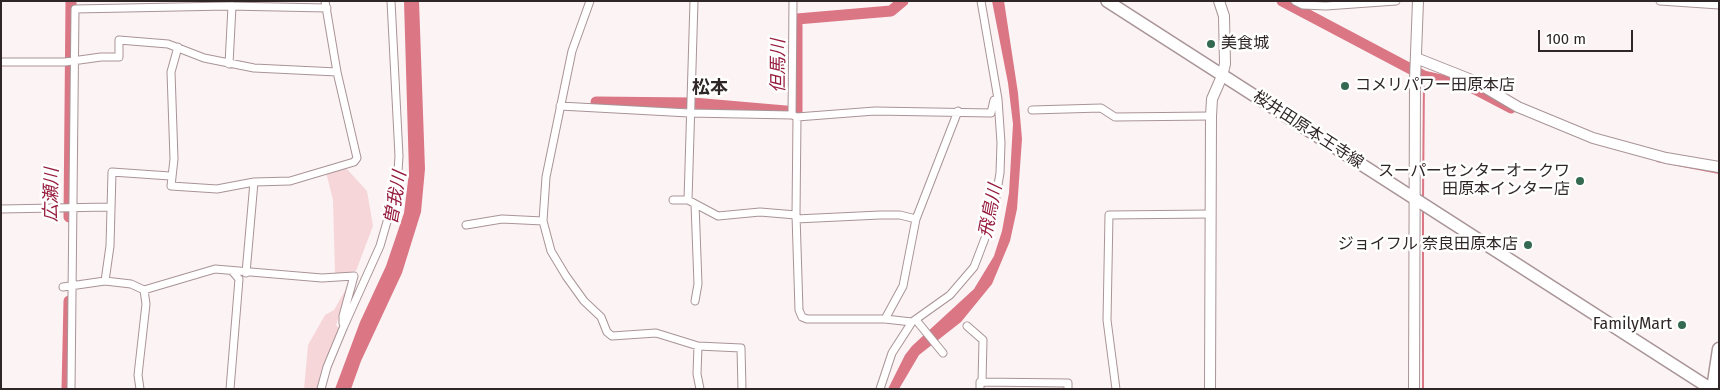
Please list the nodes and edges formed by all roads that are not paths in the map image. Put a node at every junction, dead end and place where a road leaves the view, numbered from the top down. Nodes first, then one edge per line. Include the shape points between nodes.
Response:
1 (391, 1) edge
2 (590, 1) edge
3 (694, 1) edge
4 (793, 1) edge
5 (981, 1) edge
6 (1107, 1) edge
7 (1219, 1) edge
8 (1295, 1) edge
9 (1396, 1) edge
10 (1418, 1) edge
11 (1660, 1) edge
12 (230, 4) edge
13 (326, 5) edge
14 (1719, 5) edge
15 (178, 47) junction
16 (75, 61) junction
17 (1, 62) edge
18 (1416, 62) junction
19 (229, 64) junction
20 (337, 72) junction
21 (1222, 76) junction
22 (998, 99) junction
23 (560, 106) junction
24 (1032, 110) dead end
25 (958, 111) junction
26 (689, 113) junction
27 (794, 116) junction
28 (1211, 116) junction
29 (1719, 167) edge
30 (170, 176) junction
31 (254, 182) junction
32 (673, 200) dead end
33 (691, 202) junction
34 (1420, 202) junction
35 (70, 207) junction
36 (109, 207) junction
37 (1, 209) edge
38 (1210, 214) junction
39 (796, 217) junction
40 (916, 219) junction
41 (544, 221) junction
42 (466, 225) dead end
43 (234, 272) junction
44 (246, 273) junction
45 (105, 281) junction
46 (69, 287) junction
47 (144, 290) junction
48 (696, 301) dead end
49 (885, 319) junction
50 (914, 321) junction
51 (344, 326) junction
52 (967, 326) dead end
53 (698, 346) junction
54 (1719, 349) edge
55 (942, 352) dead end
56 (1719, 360) edge
57 (981, 385) edge
58 (1711, 388) edge
59 (71, 389) edge
60 (140, 389) edge
61 (230, 389) edge
62 (321, 389) edge
63 (700, 389) edge
64 (742, 389) edge
65 (880, 389) edge
66 (1068, 389) edge
67 (1116, 389) edge
68 (1210, 389) edge
69 (1414, 389) edge

1 - 51 street via 399,156 397,187 380,246
2 - 23 street via 572,51
3 - 26 street
4 - 27 street
5 - 22 street
6 - 21 main road, 桜井田原本王寺線
7 - 21 street via 1224,16 1225,64
8 - 9 street via 1303,5 1326,6
10 - 18 street
11 - 14 street
12 - 13 street
12 - 16 street via 75,10
12 - 19 street
13 - 20 street
15 - 16 street via 119,40 119,57
15 - 19 street
15 - 30 street via 171,72 174,159
16 - 17 street
16 - 35 street
18 - 29 street via 1474,81 1518,107 1593,138 1666,158
18 - 34 street
19 - 20 street via 269,70
20 - 31 street via 357,158 354,162 290,181
21 - 28 street via 1212,99
21 - 34 main road, 桜井田原本王寺線
22 - 25 street via 994,100 992,113
22 - 50 street via 1000,173 987,238 964,281
23 - 26 street
23 - 41 street via 546,177
24 - 28 street via 1101,108 1115,117
25 - 27 street via 875,111
25 - 40 street
26 - 27 street
26 - 33 street
27 - 39 street
28 - 38 street
30 - 31 street via 171,186 217,190
30 - 36 street via 112,172
31 - 44 street
32 - 33 street
33 - 39 street via 718,216 760,212
33 - 48 street via 698,284
34 - 58 main road, 桜井田原本王寺線
34 - 69 street
35 - 36 street
35 - 37 street
35 - 46 street
36 - 45 street via 110,246
38 - 67 street via 1109,215 1107,320
38 - 68 street
39 - 40 street via 880,215
39 - 49 street via 799,310 802,316 807,319
40 - 49 street via 903,286
41 - 42 street via 502,219
41 - 53 street via 552,251 580,296 601,317 612,336 656,333
43 - 44 street
43 - 47 street via 215,269
43 - 61 street via 239,279
44 - 51 street via 322,278 354,276 343,316
45 - 46 street
45 - 47 street via 131,284
46 - 59 street
47 - 60 street via 146,304 138,376
49 - 50 street
50 - 55 street
50 - 65 street via 892,353
51 - 62 street
52 - 57 street via 983,340
53 - 63 street
53 - 64 street via 741,348
54 - 58 highway
56 - 58 highway
57 - 66 street via 1068,383

